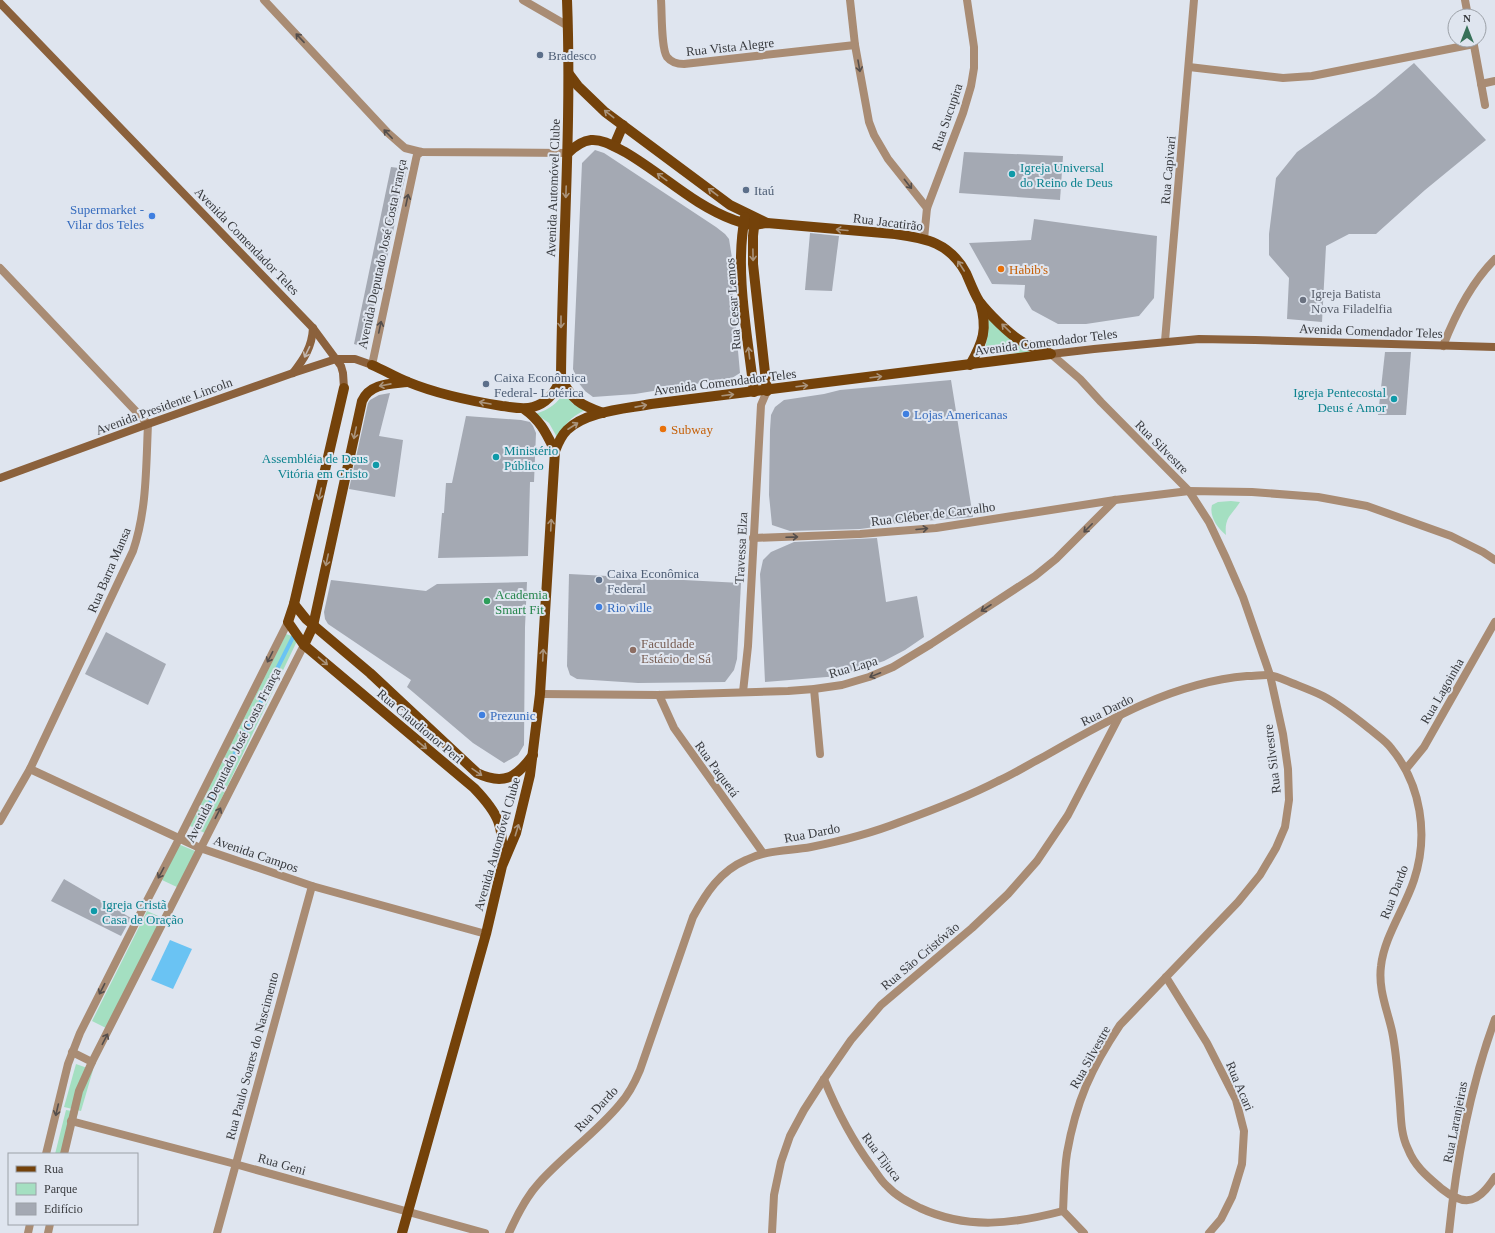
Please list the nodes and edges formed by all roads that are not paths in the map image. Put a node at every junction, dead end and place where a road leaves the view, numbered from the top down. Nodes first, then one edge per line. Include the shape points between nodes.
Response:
1 (264, 0) edge
2 (523, 0) edge
3 (567, 0) edge
4 (661, 0) edge
5 (850, 0) edge
6 (967, 0) edge
7 (1194, 0) edge
8 (0, 3) edge
9 (568, 26) junction
10 (855, 45) junction
11 (1447, 48) edge
12 (1475, 48) edge
13 (1189, 67) junction
14 (569, 74) junction
15 (1495, 81) edge
16 (1482, 84) junction
17 (1485, 105) dead end
18 (623, 125) junction
19 (614, 146) junction
20 (421, 152) junction
21 (568, 153) junction
22 (927, 208) junction
23 (745, 218) junction
24 (755, 221) junction
25 (924, 239) junction
26 (1495, 259) edge
27 (0, 268) edge
28 (979, 301) junction
29 (313, 328) junction
30 (1165, 341) junction
31 (1443, 346) junction
32 (1495, 347) edge
33 (1051, 354) junction
34 (336, 360) junction
35 (372, 365) junction
36 (970, 365) junction
37 (293, 373) junction
38 (561, 378) junction
39 (408, 382) junction
40 (344, 388) joint
41 (767, 390) junction
42 (754, 392) junction
43 (761, 405) junction
44 (524, 409) junction
45 (603, 413) junction
46 (148, 424) junction
47 (554, 451) junction
48 (0, 478) edge
49 (1190, 491) junction
50 (1115, 500) junction
51 (753, 538) junction
52 (1495, 560) edge
53 (294, 604) junction
54 (288, 622) junction
55 (1495, 622) edge
56 (313, 626) junction
57 (304, 645) junction
58 (1270, 675) junction
59 (814, 689) junction
60 (743, 692) junction
61 (540, 694) junction
62 (659, 695) junction
63 (1120, 715) junction
64 (534, 754) junction
65 (820, 754) dead end
66 (30, 769) junction
67 (1406, 769) junction
68 (0, 821) edge
69 (179, 839) junction
70 (200, 848) junction
71 (763, 853) junction
72 (502, 866) junction
73 (312, 886) junction
74 (486, 934) junction
75 (1166, 977) junction
76 (1495, 1018) edge
77 (72, 1052) junction
78 (92, 1062) junction
79 (824, 1079) junction
80 (72, 1121) junction
81 (46, 1153) edge
82 (64, 1153) edge
83 (235, 1164) junction
84 (1495, 1177) edge
85 (1453, 1197) junction
86 (1063, 1211) junction
87 (408, 1212) junction
88 (1077, 1229) edge
89 (217, 1233) edge
90 (402, 1233) edge
91 (485, 1233) edge
92 (509, 1233) edge
93 (772, 1233) edge
94 (1084, 1233) edge
95 (1209, 1233) edge
96 (1449, 1233) edge

20 -> 1 street via 408,150 398,143
2 - 9 street
3 - 9 main road, Avenida Automóvel Clube
4 - 10 street, Rua Vista Alegre via 664,50 669,59 677,63
5 - 10 street
6 - 22 street, Rua Sucupira via 974,47 971,86
7 - 13 street, Rua Capivari
8 - 29 main road, Avenida Comendador Teles
9 - 14 main road, Avenida Automóvel Clube
10 -> 22 street via 869,122 874,135 888,159
11 - 13 street via 1312,76 1283,78
12 - 16 street
13 - 30 street, Rua Capivari
18 -> 14 main road, Rua Jacatirão via 588,96
14 - 21 main road, Avenida Automóvel Clube
15 - 16 street
16 - 17 street
18 - 19 main road
23 -> 18 main road, Rua Jacatirão
19 - 21 main road, Rua Jacatirão via 590,140 574,147
23 -> 19 main road, Rua Jacatirão via 720,215 706,208 637,159
20 - 21 street, Avenida Deputado José Costa França
35 -> 20 street, Avenida Deputado José Costa França via 416,159
21 -> 38 main road, Avenida Automóvel Clube
22 - 25 street, Rua Sucupira
23 - 24 main road, Rua Jacatirão
42 -> 23 main road, Rua Cesar Lemos via 742,284 741,259
25 -> 24 main road, Rua Jacatirão
24 -> 41 main road, Rua Cesar Lemos via 753,264
28 -> 25 main road, Rua Jacatirão via 966,273 956,259 942,246
26 - 31 street via 1456,314
27 - 46 street
33 -> 28 main road, Rua Jacatirão via 1021,342
28 - 36 main road via 983,316 982,341
29 - 34 main road, Avenida Comendador Teles
29 -> 37 main road via 309,349
30 - 31 main road, Avenida Comendador Teles via 1255,340
30 - 33 main road, Avenida Comendador Teles
31 - 32 main road, Avenida Comendador Teles
33 - 36 main road, Avenida Comendador Teles
33 - 49 street, Rua Silvestre via 1080,379
34 - 35 main road via 355,359
34 - 37 main road, Avenida Presidente Lincoln
34 - 40 main road, Avenida Deputado José Costa França via 342,369
35 - 39 main road
41 -> 36 main road, Avenida Comendador Teles
37 - 46 main road, Avenida Presidente Lincoln
38 - 44 main road via 547,400
38 - 45 main road via 573,398
44 -> 39 main road via 463,398
39 -> 56 main road, Avenida Deputado José Costa França via 374,388 362,401
40 -> 53 main road, Avenida Deputado José Costa França
41 - 42 main road, Avenida Comendador Teles
41 - 43 street, Travessa Elza
42 - 43 street
45 -> 42 main road, Avenida Comendador Teles via 651,404
43 - 51 street, Travessa Elza
44 - 47 main road via 539,421
47 -> 45 main road, Avenida Comendador Teles via 568,429
46 - 48 main road, Avenida Presidente Lincoln
46 - 66 street, Rua Barra Mansa via 144,499 139,534
61 -> 47 main road, Avenida Automóvel Clube
49 - 50 street, Rua Cléber de Carvalho
49 - 52 street, Rua Cléber de Carvalho via 1318,497 1367,506 1451,536
49 - 58 street, Rua Silvestre via 1209,522 1226,558
51 -> 50 street, Rua Cléber de Carvalho via 936,528
50 -> 59 street, Rua Lapa via 1056,559 1035,576 931,644 893,667 869,677 842,685
51 - 60 street, Travessa Elza via 748,646
53 - 54 main road, Avenida Deputado José Costa França
53 - 56 main road, Rua Claudionor Peri
54 - 57 main road, Rua Claudionor Peri
54 -> 69 street, Avenida Deputado José Costa França
55 - 67 street, Rua Lagoinha via 1424,747
56 - 57 main road, Avenida Deputado José Costa França
56 -> 64 main road, Rua Claudionor Peri via 370,673 477,773 488,779 507,778 520,771
70 -> 57 street, Avenida Deputado José Costa França
57 -> 72 main road, Rua Claudionor Peri via 483,797 500,824
58 - 63 street, Rua Dardo via 1225,678 1184,688
58 - 67 street, Rua Dardo via 1323,695 1355,716 1390,747
58 - 75 street, Rua Silvestre via 1288,769 1289,800 1285,827 1260,875 1238,902
59 - 60 street, Rua Lapa
59 - 65 street
60 - 62 street, Rua Lapa
61 - 62 street, Rua Lapa
61 - 64 main road, Avenida Automóvel Clube
62 - 71 street, Rua Paquetá via 674,728
63 - 71 street, Rua Dardo via 1000,780 896,824 812,847
63 - 79 street, Rua São Cristóvão via 1068,814 1037,861 1008,894 972,928 881,1005 851,1040
72 -> 64 main road, Avenida Automóvel Clube via 516,833
66 - 68 street, Rua Barra Mansa
66 - 69 street, Avenida Campos
67 - 85 street, Rua Dardo via 1420,808 1420,854 1414,879 1386,944 1381,964 1381,985 1392,1031 1402,1132 1406,1147 1426,1176
69 - 70 street, Avenida Campos
69 -> 77 street, Avenida Deputado José Costa França
70 - 73 street, Avenida Campos
78 -> 70 street, Avenida Deputado José Costa França
71 - 92 street, Rua Dardo via 744,860 729,870 703,899 693,917 632,1088 620,1104 538,1184 525,1201
72 - 74 main road, Avenida Automóvel Clube
73 - 74 street, Avenida Campos
73 - 83 street, Rua Paulo Soares do Nascimento
74 - 87 main road, Avenida Automóvel Clube
75 - 86 street, Rua Silvestre via 1120,1025 1086,1082 1076,1112 1067,1155
75 - 95 street, Rua Acari via 1207,1042 1236,1100 1244,1131 1242,1164 1232,1197 1221,1219
76 - 85 street, Rua Laranjeiras via 1474,1087
77 - 78 street
77 -> 81 street, Avenida Deputado José Costa França
78 - 80 street, Avenida Deputado José Costa França via 79,1091
79 - 86 street, Rua Tijuca via 836,1108 859,1148 887,1186 906,1201 932,1214 973,1223 1006,1222
79 - 93 street, Rua São Cristóvão via 804,1110 783,1156 774,1194
80 - 82 street, Avenida Deputado José Costa França
80 - 83 street, Rua Geni
83 - 87 street, Rua Geni
83 - 89 street, Rua Paulo Soares do Nascimento
84 - 85 street via 1480,1196 1470,1200
85 - 96 street, Rua Laranjeiras
86 - 88 street
87 - 90 main road, Avenida Automóvel Clube
87 - 91 street, Rua Geni
88 - 94 street

